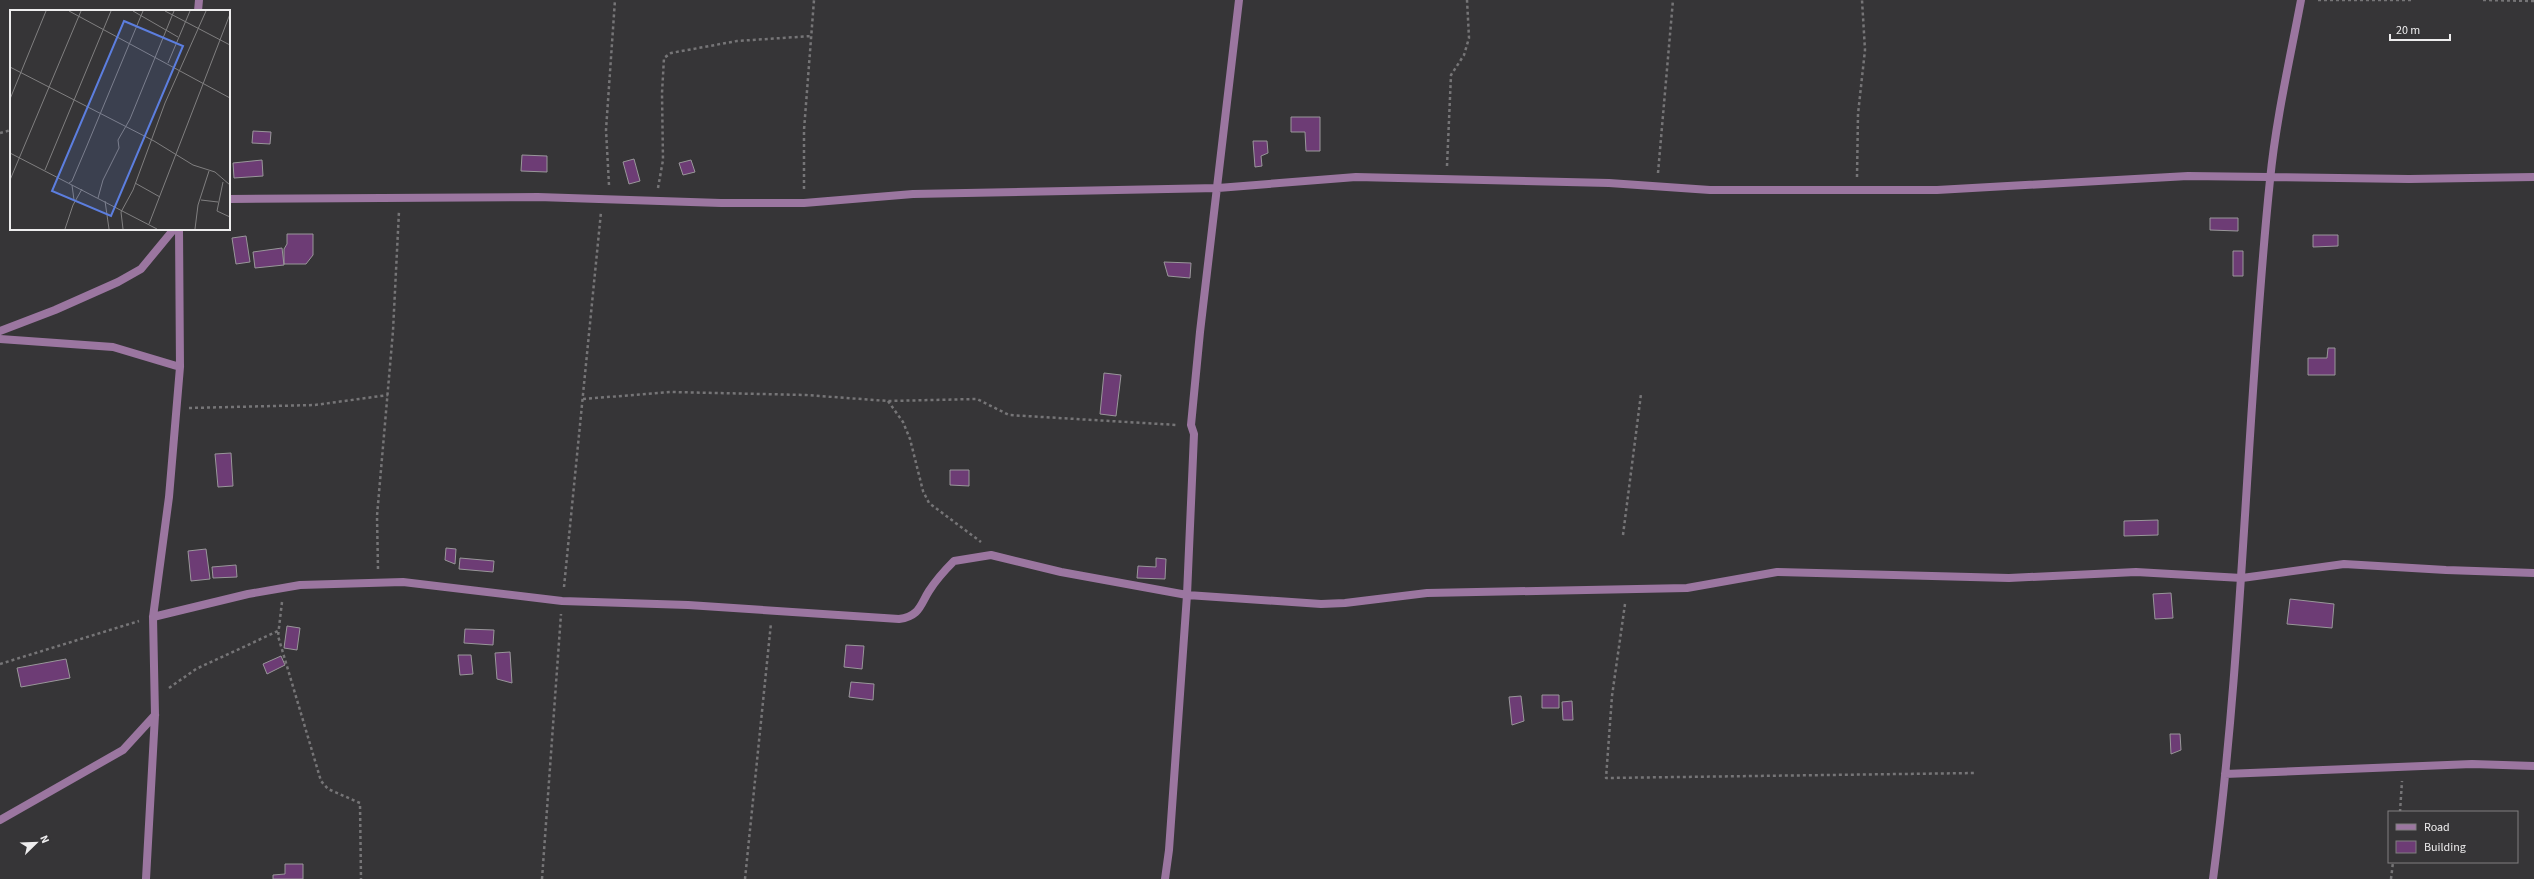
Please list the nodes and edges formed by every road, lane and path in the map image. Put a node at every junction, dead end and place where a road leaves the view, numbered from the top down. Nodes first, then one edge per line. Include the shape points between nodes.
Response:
1 (199, 0) edge
2 (615, 0) edge
3 (814, 0) edge
4 (1239, 0) edge
5 (1467, 0) edge
6 (1673, 0) edge
7 (1862, 0) edge
8 (2301, 0) edge
9 (2318, 0) edge
10 (2413, 0) edge
11 (2483, 0) edge
12 (2534, 0) edge
13 (198, 10) edge
14 (812, 36) junction
15 (10, 130) edge
16 (0, 132) edge
17 (2534, 177) edge
18 (1658, 178) dead end
19 (2270, 178) junction
20 (1446, 179) junction
21 (1218, 188) junction
22 (1856, 190) junction
23 (399, 198) junction
24 (230, 199) edge
25 (602, 199) junction
26 (611, 200) junction
27 (656, 201) junction
28 (804, 203) junction
29 (173, 230) edge
30 (179, 230) edge
31 (0, 331) edge
32 (0, 340) edge
33 (180, 367) junction
34 (1641, 394) dead end
35 (388, 395) junction
36 (583, 399) junction
37 (888, 401) junction
38 (175, 409) junction
39 (1191, 425) junction
40 (1622, 534) dead end
41 (984, 544) dead end
42 (2534, 573) edge
43 (2242, 578) junction
44 (379, 583) junction
45 (289, 587) junction
46 (1187, 595) junction
47 (562, 601) junction
48 (1626, 601) dead end
49 (772, 611) junction
50 (153, 617) junction
51 (278, 631) junction
52 (0, 664) edge
53 (155, 698) junction
54 (155, 715) junction
55 (2534, 766) edge
56 (2403, 768) junction
57 (1976, 773) dead end
58 (2225, 774) junction
59 (2400, 811) edge
60 (0, 820) edge
61 (2393, 863) edge
62 (146, 879) edge
63 (361, 879) edge
64 (542, 879) edge
65 (745, 879) edge
66 (1165, 879) edge
67 (2213, 879) edge
68 (2391, 879) edge

1 - 13 street
2 - 26 path via 606,130
3 - 14 path
4 - 21 street
5 - 20 path via 1469,38 1467,47 1451,75
6 - 18 path
7 - 22 path via 1865,50 1858,114
8 - 19 street
9 - 10 path
11 - 12 path
14 - 27 path via 737,41 671,53 664,58 663,160
14 - 28 path via 804,130
15 - 16 path
17 - 19 street
19 - 22 street via 2188,176 2015,187
19 - 43 street
20 - 21 street via 1356,177
20 - 22 street via 1609,183 1710,190
21 - 28 street via 913,194
21 - 39 street
23 - 24 street
23 - 25 street
23 - 35 path
25 - 26 street
25 - 36 path
26 - 27 street
27 - 28 street
29 - 31 street via 141,268 124,278
30 - 33 street
32 - 33 street via 113,347
33 - 38 street
34 - 40 path
35 - 38 path via 315,405
35 - 44 path via 376,538
36 - 37 path via 671,392 806,395
36 - 47 path
37 - 39 path via 977,399 1009,415
37 - 41 path via 896,410 908,433 923,491 929,503
38 - 50 street via 169,497
39 - 46 street via 1194,434
42 - 43 street via 2344,564
43 - 46 street via 2136,572 2009,578 1777,572 1687,588 1427,593 1345,603 1293,603
43 - 58 street
44 - 45 street
44 - 47 street via 404,582
45 - 50 street
45 - 51 path via 280,604
46 - 49 street via 1061,572 991,556 954,561 929,591 921,608 905,618
46 - 66 street via 1170,843
47 - 49 street
47 - 64 path
48 - 57 path via 1612,696 1606,778
49 - 65 path
50 - 52 path
50 - 53 street
51 - 53 path via 196,669
51 - 63 path via 322,781 328,789 360,803
53 - 54 street
54 - 60 street via 123,750
54 - 62 street
55 - 56 street via 2472,764
56 - 58 street
56 - 59 path
58 - 67 street
61 - 68 path

